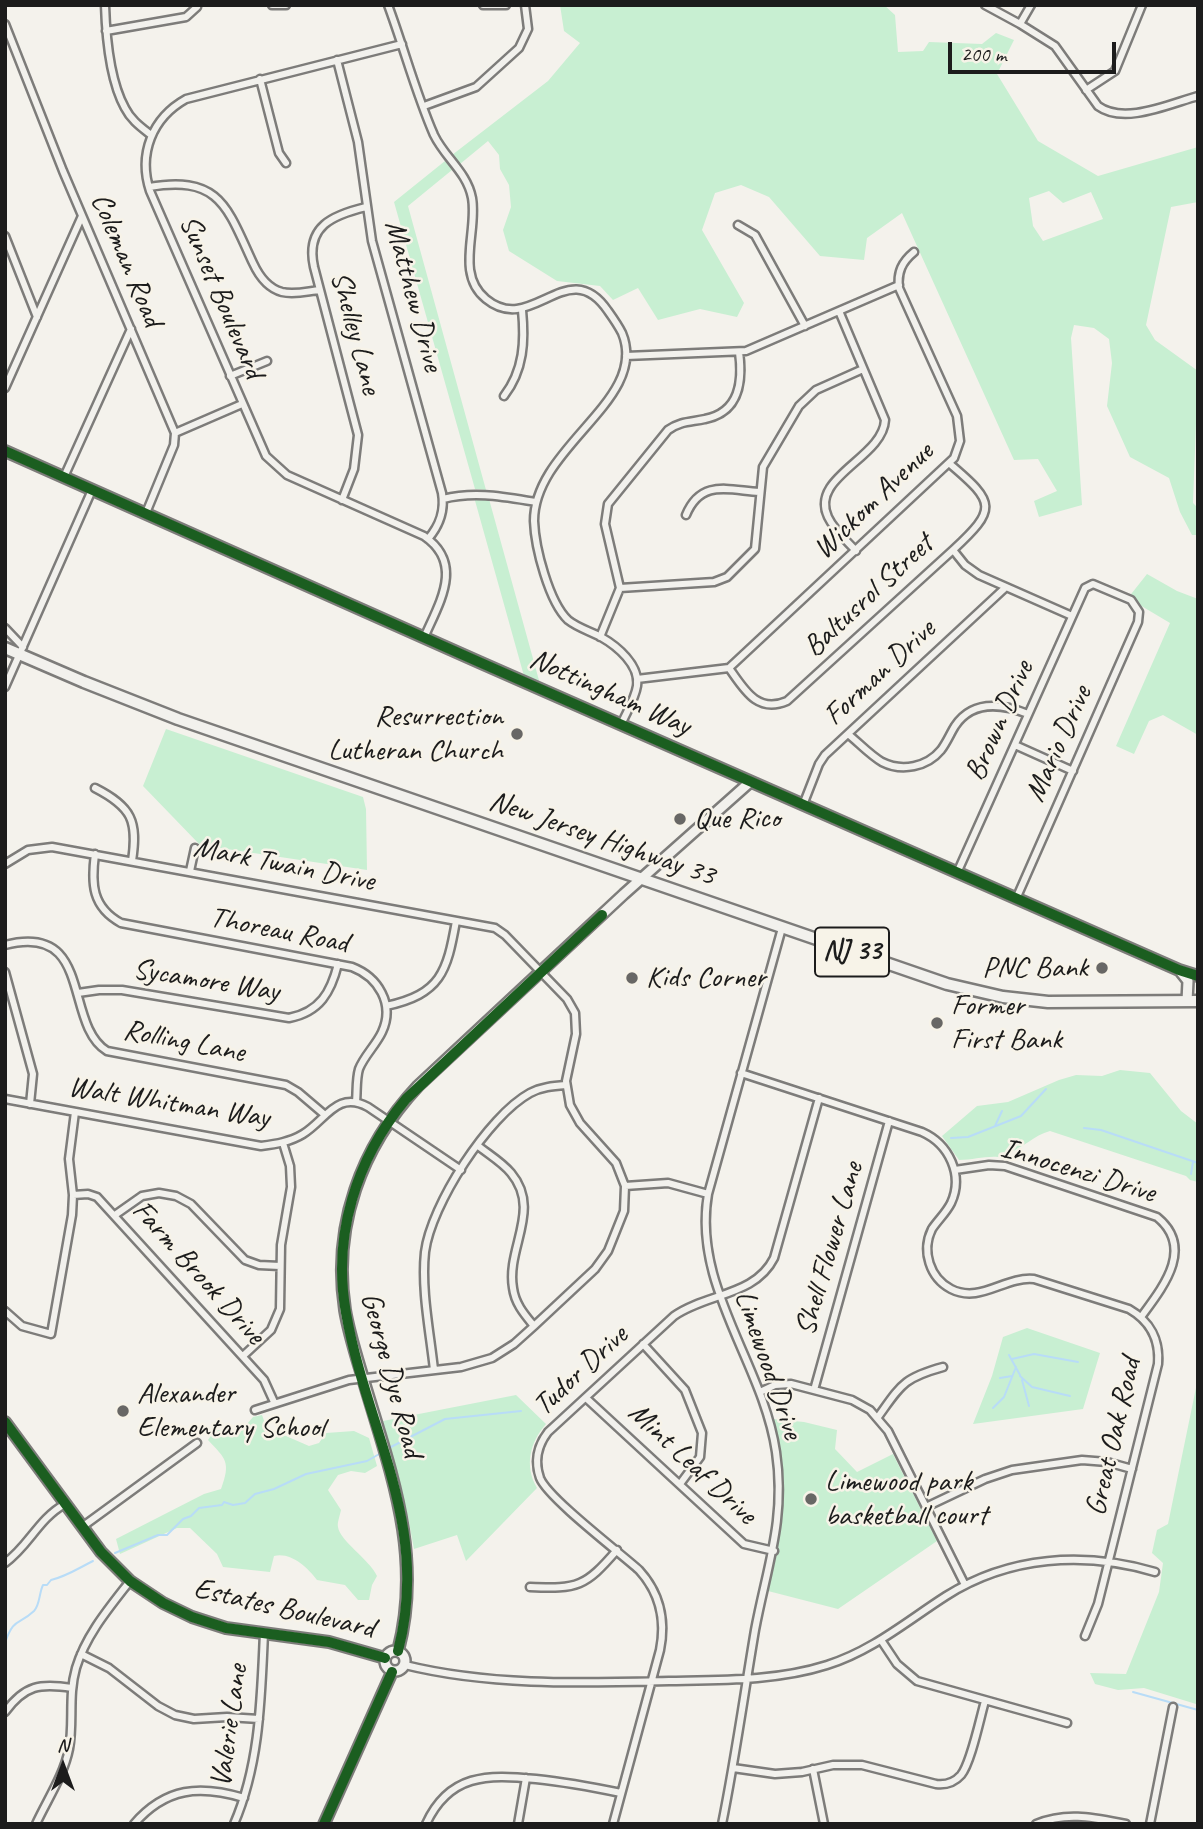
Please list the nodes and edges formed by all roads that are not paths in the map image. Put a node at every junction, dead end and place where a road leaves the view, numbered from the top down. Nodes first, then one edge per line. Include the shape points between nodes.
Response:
1 (105, 5) edge
2 (272, 5) edge
3 (286, 5) edge
4 (388, 5) edge
5 (483, 5) edge
6 (506, 5) edge
7 (525, 5) edge
8 (985, 5) edge
9 (1031, 5) edge
10 (1142, 5) edge
11 (197, 7) edge
12 (5, 24) edge
13 (1020, 24) junction
14 (106, 31) junction
15 (402, 44) junction
16 (337, 60) junction
17 (260, 79) junction
18 (1086, 90) junction
19 (1198, 96) edge
20 (424, 106) junction
21 (151, 135) junction
22 (286, 163) dead end
23 (149, 187) junction
24 (366, 207) junction
25 (82, 216) junction
26 (738, 225) dead end
27 (5, 236) edge
28 (914, 252) dead end
29 (899, 285) junction
30 (320, 290) junction
31 (522, 310) junction
32 (839, 311) junction
33 (37, 317) junction
34 (805, 326) junction
35 (131, 328) junction
36 (739, 352) junction
37 (626, 356) junction
38 (267, 361) dead end
39 (863, 369) junction
40 (230, 376) junction
41 (5, 388) edge
42 (504, 396) dead end
43 (242, 404) junction
44 (175, 433) junction
45 (5, 451) edge
46 (950, 464) junction
47 (64, 477) junction
48 (92, 489) junction
49 (760, 492) junction
50 (443, 499) junction
51 (342, 500) junction
52 (536, 502) junction
53 (146, 513) junction
54 (687, 514) dead end
55 (428, 539) junction
56 (953, 550) junction
57 (856, 551) junction
58 (1006, 587) junction
59 (620, 588) junction
60 (1137, 607) joint
61 (1072, 616) junction
62 (5, 628) edge
63 (600, 637) junction
64 (424, 638) junction
65 (5, 648) edge
66 (21, 651) junction
67 (729, 668) junction
68 (637, 678) junction
69 (5, 687) edge
70 (1028, 714) junction
71 (621, 725) junction
72 (848, 734) junction
73 (1014, 746) junction
74 (1073, 771) junction
75 (750, 782) junction
76 (95, 788) dead end
77 (803, 805) junction
78 (195, 848) dead end
79 (95, 854) junction
80 (132, 861) junction
81 (5, 864) edge
82 (190, 871) junction
83 (957, 873) junction
84 (641, 879) junction
85 (1016, 899) junction
86 (456, 920) junction
87 (782, 928) junction
88 (5, 945) edge
89 (338, 964) junction
90 (1179, 970) junction
91 (5, 972) edge
92 (542, 972) junction
93 (1198, 976) edge
94 (78, 993) junction
95 (1192, 1001) edge
96 (386, 1006) junction
97 (741, 1073) junction
98 (566, 1085) junction
99 (818, 1098) junction
100 (5, 1099) edge
101 (356, 1102) junction
102 (30, 1104) junction
103 (75, 1112) junction
104 (325, 1115) junction
105 (389, 1121) junction
106 (889, 1121) junction
107 (283, 1143) junction
108 (477, 1146) junction
109 (461, 1170) junction
110 (955, 1170) junction
111 (625, 1186) junction
112 (708, 1194) junction
113 (73, 1195) junction
114 (115, 1215) junction
115 (281, 1266) junction
116 (720, 1294) junction
117 (5, 1311) edge
118 (1141, 1317) junction
119 (534, 1326) junction
120 (643, 1344) junction
121 (243, 1356) junction
122 (943, 1367) dead end
123 (434, 1370) junction
124 (363, 1378) junction
125 (814, 1390) junction
126 (760, 1392) junction
127 (586, 1398) junction
128 (274, 1402) junction
129 (254, 1409) dead end
130 (878, 1418) junction
131 (5, 1422) edge
132 (197, 1443) dead end
133 (1132, 1469) junction
134 (680, 1484) junction
135 (65, 1504) junction
136 (926, 1507) junction
137 (82, 1527) junction
138 (617, 1550) junction
139 (774, 1551) junction
140 (1109, 1561) junction
141 (5, 1563) edge
142 (1155, 1572) dead end
143 (131, 1581) junction
144 (965, 1585) junction
145 (530, 1587) dead end
146 (264, 1633) junction
147 (1085, 1636) dead end
148 (881, 1640) junction
149 (398, 1651) junction
150 (81, 1654) junction
151 (385, 1658) junction
152 (405, 1665) junction
153 (392, 1672) junction
154 (748, 1677) junction
155 (651, 1681) junction
156 (72, 1688) junction
157 (985, 1701) junction
158 (1173, 1707) dead end
159 (5, 1712) edge
160 (259, 1719) junction
161 (1067, 1723) dead end
162 (733, 1768) junction
163 (813, 1769) junction
164 (526, 1778) junction
165 (621, 1793) junction
166 (244, 1798) junction
167 (36, 1824) edge
168 (134, 1824) edge
169 (234, 1824) edge
170 (324, 1824) edge
171 (426, 1824) edge
172 (518, 1824) edge
173 (612, 1824) edge
174 (722, 1824) edge
175 (824, 1824) edge
176 (1036, 1824) edge
177 (1126, 1824) edge
178 (1150, 1824) edge

1 - 14 street
2 - 3 street
4 - 15 street
5 - 6 street
7 - 20 street via 528,29 519,48 476,87
8 - 13 street
9 - 13 street
10 - 18 street via 1115,71
11 - 14 street via 186,17
12 - 25 street, Coleman Road
13 - 18 street via 1055,46
14 - 21 street via 124,107
15 - 16 street
15 - 20 street
16 - 17 street
16 - 24 street, Matthew Drive via 359,150
17 - 21 street via 186,99 164,115
17 - 22 street via 278,152
18 - 19 street via 1098,106 1114,115
20 - 31 street via 435,136 472,195 470,265 476,288 494,305
21 - 23 street, Sunset Boulevard via 145,165
23 - 30 street via 179,183 206,190 227,209 258,274 268,285 291,293
23 - 40 street, Sunset Boulevard
24 - 30 street, Shelley Lane via 335,215 319,230 312,251
24 - 50 street, Matthew Drive
25 - 33 street
25 - 35 street, Coleman Road
26 - 34 street via 755,235
27 - 33 street
28 - 29 street via 902,265
29 - 32 street
29 - 46 street, Wickom Avenue via 960,424 958,450
30 - 51 street, Shelley Lane via 358,435 354,469
31 - 37 street via 567,289 589,292 618,327
31 - 42 street via 520,368
32 - 34 street
32 - 39 street
33 - 41 street
34 - 36 street
35 - 44 street, Coleman Road
35 - 47 street
36 - 37 street
36 - 59 street via 741,384 729,407 716,416 679,423 668,430 608,504 606,524
37 - 52 street via 617,387 551,467
38 - 40 street
39 - 49 street via 804,399 765,460
39 - 57 street via 883,413 883,433 832,485 825,504 832,523
40 - 43 street, Sunset Boulevard
43 - 44 street
43 - 51 street, Sunset Boulevard via 273,464
44 - 53 street
45 - 47 street, Nottingham Way
46 - 56 street, Baltusrol Street via 980,490 985,509 978,527
46 - 57 street, Wickom Avenue
47 - 48 street, Nottingham Way
48 - 53 street, Nottingham Way
48 - 66 street
49 - 54 street via 704,491
49 - 59 street via 755,549 727,577 708,583
50 - 52 street via 472,494
50 - 55 street via 439,522
51 - 55 street, Sunset Boulevard
52 - 63 street via 536,536 556,605 575,625
53 - 64 street, Nottingham Way
55 - 64 street via 443,557 447,581
56 - 58 street via 972,570
56 - 67 street, Baltusrol Street via 787,701 772,705 753,699
57 - 67 street, Wickom Avenue
58 - 61 street
58 - 72 street, Forman Drive
59 - 63 street
60 - 61 street, Brown Drive via 1093,584 1085,588
60 - 74 street, Mario Drive via 1138,622
61 - 70 street, Brown Drive
62 - 66 street
63 - 68 street via 625,656
64 - 71 street, Nottingham Way
65 - 66 main road, New Jersey Highway 33 / NJ 33
66 - 69 street
66 - 84 main road, New Jersey Highway 33 / NJ 33 via 178,719
67 - 68 street
68 - 71 street
70 - 72 street via 998,705 974,710 960,720 937,755 905,768 883,763
70 - 73 street, Brown Drive
71 - 75 street, Nottingham Way
72 - 77 street, Forman Drive via 819,764
73 - 74 street
73 - 83 street, Brown Drive
74 - 85 street, Mario Drive
75 - 77 street, Nottingham Way
75 - 84 street, George Dye Road
76 - 80 street via 107,794 133,822
77 - 83 street, Nottingham Way
78 - 82 street
79 - 80 street, Mark Twain Drive
79 - 81 street, Mark Twain Drive via 36,847
79 - 89 street, Thoreau Road via 94,893 102,908 121,923
80 - 82 street, Mark Twain Drive
82 - 86 street, Mark Twain Drive
83 - 85 street, Nottingham Way
84 - 87 main road, New Jersey Highway 33 / NJ 33
84 - 92 street, George Dye Road
85 - 90 street, Nottingham Way
86 - 92 street, Mark Twain Drive via 501,931
86 - 96 street via 449,960 435,984 414,999
87 - 95 main road, New Jersey Highway 33 / NJ 33 via 944,984 1003,997 1074,1003
87 - 97 street, Limewood Drive
88 - 94 street, Rolling Lane via 34,943 56,953 72,974
89 - 94 street, Sycamore Way via 331,989 321,1003 289,1018 122,990
89 - 96 street, Thoreau Road via 374,980
90 - 93 street, Nottingham Way
90 - 95 street via 1188,981
91 - 102 street via 33,1074
92 - 98 street, Mark Twain Drive via 575,1013 576,1034
92 - 105 street, George Dye Road via 418,1086
94 - 104 street, Rolling Lane via 88,1030 107,1051 286,1085
96 - 101 street via 383,1030 358,1072
97 - 99 street
97 - 112 street, Limewood Drive
98 - 108 street via 539,1088 525,1096
98 - 111 street via 574,1113 616,1163
99 - 106 street
99 - 116 street, Tudor Drive via 770,1266 752,1284
100 - 102 street, Walt Whitman Way
101 - 104 street, Walt Whitman Way via 338,1104
101 - 105 street
102 - 103 street, Walt Whitman Way
103 - 107 street, Walt Whitman Way via 250,1145
103 - 113 street via 69,1159
104 - 107 street, Walt Whitman Way via 303,1134
105 - 109 street
105 - 124 street, George Dye Road via 361,1171 344,1240 345,1311
106 - 110 street via 936,1140
106 - 125 street, Shell Flower Lane
107 - 115 street via 292,1177
108 - 109 street
108 - 119 street via 506,1167 521,1191 524,1217 513,1288 518,1305
109 - 123 street via 438,1210 425,1252
110 - 118 street, Innocenzi Drive via 1005,1166 1157,1217 1172,1234 1175,1257
110 - 118 street, Great Oak Road via 953,1199 934,1226 927,1248 933,1271 943,1283 971,1294 1034,1279 1121,1306
111 - 112 street via 668,1183
111 - 119 street via 623,1216 602,1261
112 - 116 street, Limewood Drive via 706,1248
113 - 114 street, Farm Brook Drive via 97,1197
113 - 117 street via 51,1334 22,1326
114 - 115 street via 142,1196 176,1196 191,1204 245,1260
114 - 121 street, Farm Brook Drive
115 - 121 street via 278,1317
116 - 120 street, Tudor Drive via 682,1310
116 - 126 street, Limewood Drive
118 - 133 street, Great Oak Road via 1152,1331 1158,1356
119 - 123 street via 492,1359
120 - 127 street, Tudor Drive
120 - 134 street via 685,1390 702,1433 700,1457
121 - 128 street, Farm Brook Drive via 264,1380
122 - 130 street via 906,1381
123 - 124 street
124 - 128 street
124 - 149 street, George Dye Road via 406,1539 408,1595
125 - 126 street via 783,1384
125 - 130 street via 852,1400
126 - 139 street, Limewood Drive via 778,1467
127 - 134 street, Mint Leaf Drive
127 - 138 street, Tudor Drive via 544,1438 537,1468 547,1489
128 - 129 street
130 - 136 street
131 - 135 street, Estates Boulevard
132 - 137 street
133 - 136 street via 1082,1460 1012,1470
133 - 140 street, Great Oak Road
134 - 139 street, Mint Leaf Drive via 744,1544
135 - 137 street, Estates Boulevard
135 - 141 street via 46,1517
136 - 144 street
137 - 143 street, Estates Boulevard
138 - 145 street via 578,1585
138 - 155 street, Tudor Drive via 646,1578 660,1607 662,1639
139 - 154 street, Limewood Drive
140 - 142 street, Estates Boulevard
140 - 144 street, Estates Boulevard via 1027,1563
140 - 147 street, Great Oak Road
143 - 146 street, Estates Boulevard via 192,1617
143 - 150 street
144 - 148 street, Estates Boulevard
146 - 151 street, Estates Boulevard via 328,1642
146 - 160 street, Valerie Lane
148 - 154 street, Estates Boulevard via 819,1668
148 - 157 street via 897,1664 917,1681
149 - 151 street
149 - 152 street
150 - 156 street
150 - 160 street via 103,1663 175,1715
151 - 153 street
152 - 153 street
152 - 155 street, Estates Boulevard via 477,1678
153 - 170 street
154 - 155 street, Estates Boulevard
154 - 162 street, Limewood Drive
155 - 165 street, Tudor Drive
156 - 159 street via 36,1687 20,1695
156 - 167 street via 67,1758
157 - 161 street
157 - 163 street via 965,1768 953,1782 936,1784 862,1765
158 - 178 street
160 - 166 street, Valerie Lane
162 - 163 street via 775,1774
162 - 174 street, Limewood Drive
163 - 175 street
164 - 165 street
164 - 171 street via 498,1776 467,1782 443,1798
164 - 172 street
165 - 173 street, Tudor Drive
166 - 168 street via 213,1790 179,1793 150,1807
166 - 169 street, Valerie Lane
176 - 177 street via 1075,1815

